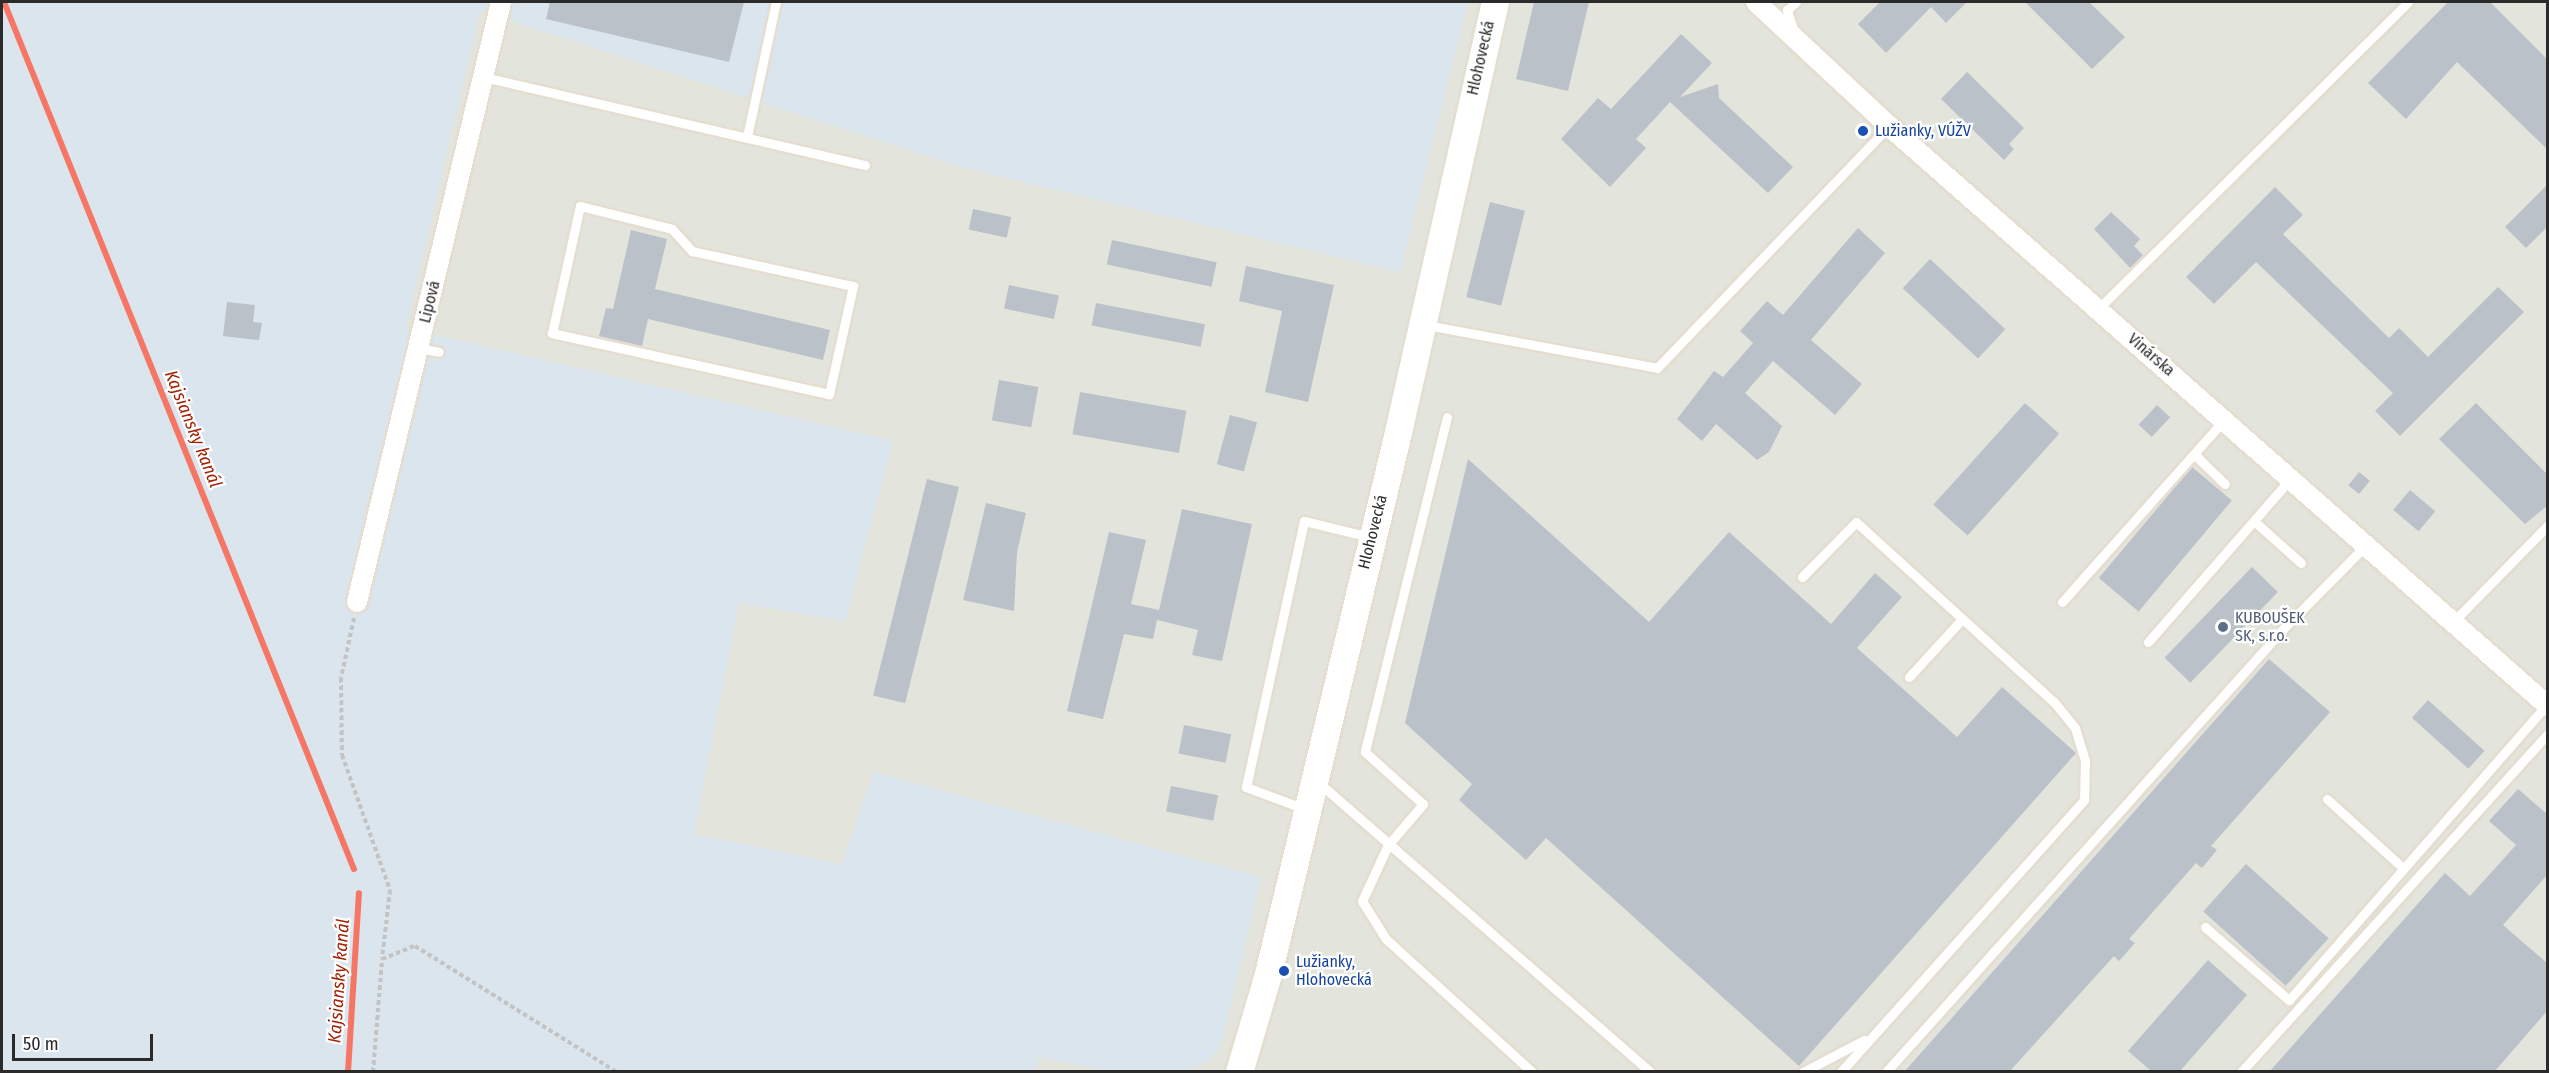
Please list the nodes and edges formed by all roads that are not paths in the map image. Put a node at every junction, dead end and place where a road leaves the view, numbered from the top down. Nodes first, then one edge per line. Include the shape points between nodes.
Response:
1 (501, 2) edge
2 (776, 2) edge
3 (1494, 2) edge
4 (1756, 2) edge
5 (1796, 2) edge
6 (2408, 2) edge
7 (1795, 37) junction
8 (483, 76) junction
9 (1889, 126) junction
10 (747, 137) junction
11 (865, 165) dead end
12 (692, 251) joint
13 (2098, 309) junction
14 (1422, 324) junction
15 (419, 348) junction
16 (439, 352) dead end
17 (1447, 417) dead end
18 (2225, 419) junction
19 (2194, 454) junction
20 (2291, 478) junction
21 (2225, 484) dead end
22 (2254, 521) junction
23 (2547, 525) edge
24 (1372, 538) junction
25 (2367, 544) junction
26 (2301, 563) dead end
27 (1802, 577) dead end
28 (357, 602) road end
29 (2062, 602) dead end
30 (1962, 619) junction
31 (2455, 620) junction
32 (2148, 642) dead end
33 (1909, 677) dead end
34 (2547, 706) edge
35 (2547, 734) edge
36 (1314, 779) junction
37 (2326, 799) dead end
38 (1306, 810) junction
39 (1388, 844) junction
40 (2403, 868) junction
41 (2205, 927) dead end
42 (1869, 1038) junction
43 (1242, 1068) edge
44 (1532, 1071) edge
45 (1650, 1071) edge
46 (1803, 1071) edge
47 (1841, 1071) edge
48 (1886, 1071) edge
49 (2241, 1071) edge

1 - 8 street, Lipová
2 - 10 lane
3 - 14 main road, Hlohovecká
4 - 7 street, Vinárska
5 - 7 lane via 1787,9
6 - 13 lane
7 - 9 street, Vinárska
8 - 10 lane
8 - 15 street, Lipová
9 - 13 street, Vinárska
9 - 14 lane via 1657,368
10 - 11 lane
12 - 12 lane via 672,229 580,206 552,333 829,394 853,286
13 - 18 street, Vinárska
14 - 24 main road, Hlohovecká
15 - 16 lane
15 - 28 street, Lipová
17 - 39 lane via 1365,752 1423,804
18 - 19 lane
18 - 20 street, Vinárska
19 - 21 lane
19 - 29 lane
20 - 22 lane
20 - 25 street, Vinárska
22 - 26 lane
22 - 32 lane
23 - 31 lane
24 - 36 main road, Hlohovecká
24 - 38 lane via 1304,521 1245,787
25 - 31 street, Vinárska
25 - 48 lane via 2283,629
27 - 30 lane via 1856,522
30 - 33 lane
30 - 42 lane via 2075,728 2085,759 2084,800
31 - 34 street, Vinárska
34 - 40 lane
35 - 49 lane
36 - 38 main road, Hlohovecká
36 - 39 lane
37 - 40 lane
38 - 43 main road, Hlohovecká
39 - 44 lane via 1362,901 1371,921
39 - 45 lane
40 - 41 lane via 2289,1000
42 - 46 lane
42 - 47 lane

